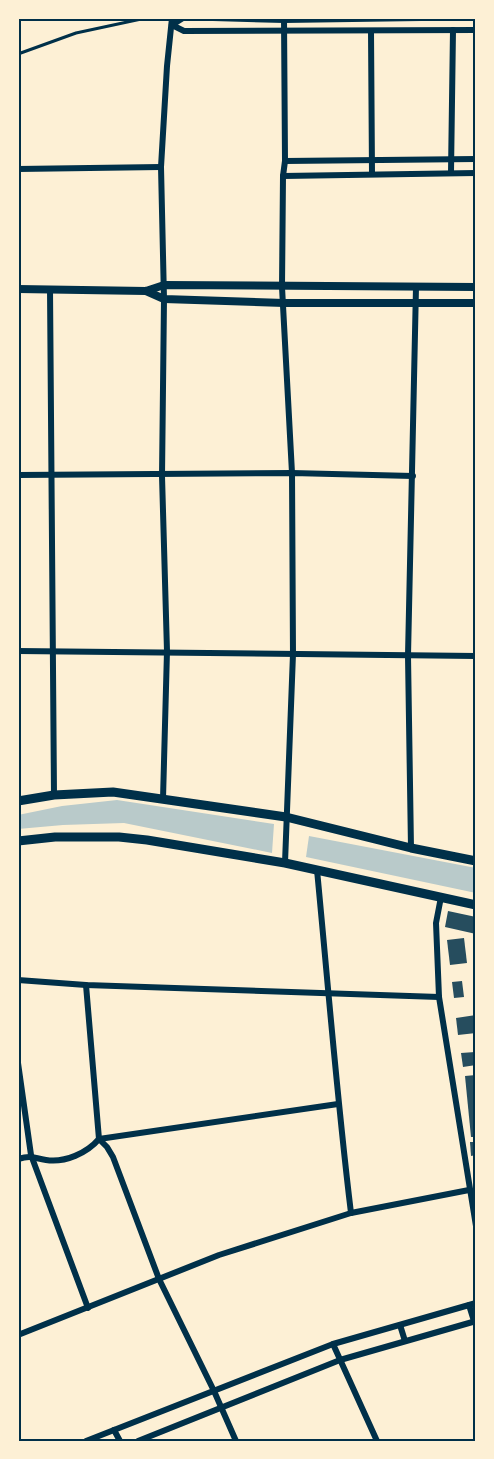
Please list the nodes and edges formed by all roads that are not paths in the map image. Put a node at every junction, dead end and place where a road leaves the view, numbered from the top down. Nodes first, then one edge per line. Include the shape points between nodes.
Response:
1 (146, 18) edge
2 (183, 18) edge
3 (213, 18) edge
4 (410, 18) edge
5 (421, 18) edge
6 (284, 19) edge
7 (172, 21) edge
8 (453, 30) junction
9 (476, 30) edge
10 (285, 31) junction
11 (371, 31) junction
12 (411, 31) junction
13 (18, 54) edge
14 (372, 159) junction
15 (451, 159) junction
16 (476, 159) edge
17 (285, 161) junction
18 (161, 167) junction
19 (18, 169) edge
20 (451, 172) junction
21 (476, 173) edge
22 (372, 174) junction
23 (283, 176) junction
24 (164, 285) junction
25 (282, 287) junction
26 (416, 287) junction
27 (476, 287) edge
28 (18, 289) edge
29 (50, 289) junction
30 (146, 291) junction
31 (164, 299) junction
32 (284, 303) junction
33 (415, 303) junction
34 (476, 303) edge
35 (292, 473) junction
36 (18, 475) edge
37 (51, 475) junction
38 (162, 476) junction
39 (413, 476) junction
40 (53, 650) junction
41 (18, 651) edge
42 (167, 651) junction
43 (293, 654) junction
44 (408, 656) junction
45 (476, 656) edge
46 (54, 795) junction
47 (163, 800) junction
48 (18, 801) edge
49 (286, 817) junction
50 (18, 841) edge
51 (411, 848) junction
52 (476, 861) edge
53 (285, 863) junction
54 (317, 870) junction
55 (441, 897) junction
56 (476, 905) edge
57 (18, 980) edge
58 (86, 985) junction
59 (329, 993) junction
60 (439, 997) junction
61 (18, 1063) edge
62 (338, 1104) junction
63 (99, 1139) junction
64 (31, 1155) junction
65 (18, 1159) edge
66 (469, 1190) junction
67 (351, 1213) junction
68 (476, 1226) edge
69 (159, 1279) junction
70 (473, 1304) edge
71 (88, 1308) junction
72 (475, 1321) edge
73 (400, 1325) junction
74 (18, 1335) edge
75 (405, 1341) junction
76 (333, 1344) junction
77 (340, 1360) junction
78 (214, 1391) junction
79 (220, 1407) junction
80 (114, 1430) junction
81 (86, 1441) edge
82 (120, 1441) edge
83 (138, 1441) edge
84 (236, 1441) edge
85 (377, 1441) edge

1 - 13 lane via 76,33
2 - 7 street
3 - 6 street
4 - 5 street
4 - 6 street
4 - 12 street
6 - 10 street
7 - 10 street via 184,31
7 - 18 street
8 - 9 street
8 - 12 street
8 - 15 street
10 - 11 street
10 - 17 street
11 - 12 street
11 - 14 street
14 - 15 street
14 - 17 street
14 - 22 street
15 - 16 street
15 - 20 street
17 - 23 street
18 - 19 street
18 - 24 street
20 - 21 street
20 - 22 street
22 - 23 street
23 - 25 street
24 - 25 street
24 - 30 street
24 - 31 street
25 - 26 street
25 - 32 street
26 - 27 street
26 - 33 street
28 - 29 street
29 - 30 street
29 - 37 street
30 - 31 street
31 - 32 street
31 - 38 street
32 - 33 street
32 - 35 street
33 - 34 street
33 - 39 street
35 - 38 street
35 - 39 street
35 - 43 street
36 - 37 street
37 - 38 street
37 - 40 street
38 - 42 street
39 - 44 street
40 - 41 street
40 - 42 street
40 - 46 street
42 - 43 street
42 - 47 street
43 - 44 street
43 - 49 street
44 - 45 street
44 - 51 street
46 - 47 main road via 113,792
46 - 48 main road
47 - 49 main road
49 - 51 main road
49 - 53 street
50 - 53 main road via 119,837
51 - 52 main road
53 - 54 main road
54 - 55 main road
54 - 59 street
55 - 56 main road
55 - 60 street via 436,923
57 - 58 street
58 - 59 street
58 - 63 street
59 - 60 street
59 - 62 street
60 - 66 street
61 - 64 street
62 - 63 street
62 - 67 street
63 - 64 street via 82,1153 62,1160
63 - 69 street via 112,1157
64 - 65 street
64 - 71 street
66 - 67 street
66 - 68 street
67 - 69 street via 219,1255
69 - 71 street
69 - 78 street
70 - 72 street
70 - 73 street
71 - 74 street
72 - 75 street
73 - 75 street
73 - 76 street
75 - 77 street
76 - 77 street
76 - 78 street
77 - 79 street
77 - 85 street
78 - 79 street
78 - 80 street
79 - 83 street
79 - 84 street
80 - 81 street
80 - 82 street

